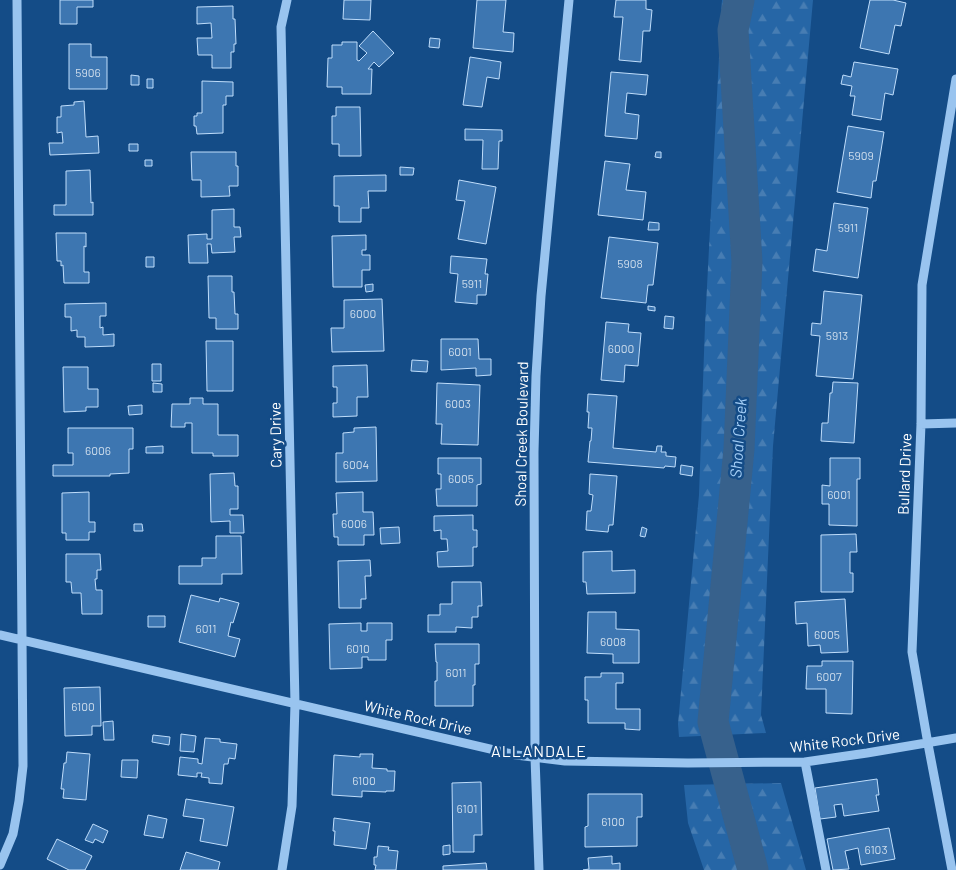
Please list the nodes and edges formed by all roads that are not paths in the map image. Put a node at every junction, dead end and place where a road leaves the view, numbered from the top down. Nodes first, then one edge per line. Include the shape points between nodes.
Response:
1 (17, 0) edge
2 (287, 0) edge
3 (569, 0) edge
4 (956, 79) edge
5 (954, 104) edge
6 (956, 423) edge
7 (921, 424) junction
8 (0, 635) edge
9 (23, 640) junction
10 (295, 704) junction
11 (956, 738) edge
12 (928, 744) junction
13 (535, 757) junction
14 (805, 762) junction
15 (0, 865) edge
16 (282, 870) edge
17 (539, 870) edge
18 (826, 870) edge
19 (952, 870) edge

1 - 9 street
2 - 10 street, Cary Drive via 281,27
3 - 13 street, Shoal Creek Boulevard via 536,376
4 - 5 street, Bullard Drive
5 - 7 street, Bullard Drive via 922,285
6 - 7 street
7 - 12 street, Bullard Drive via 912,652
8 - 9 street, White Rock Drive
9 - 10 street, White Rock Drive
9 - 15 street via 24,766 13,834
10 - 13 street, White Rock Drive
10 - 16 street, Cary Drive via 292,806
11 - 12 street, White Rock Drive
12 - 14 street, White Rock Drive
12 - 19 street, Bullard Drive
13 - 14 street, White Rock Drive via 688,763
13 - 17 street, Shoal Creek Boulevard
14 - 18 street

